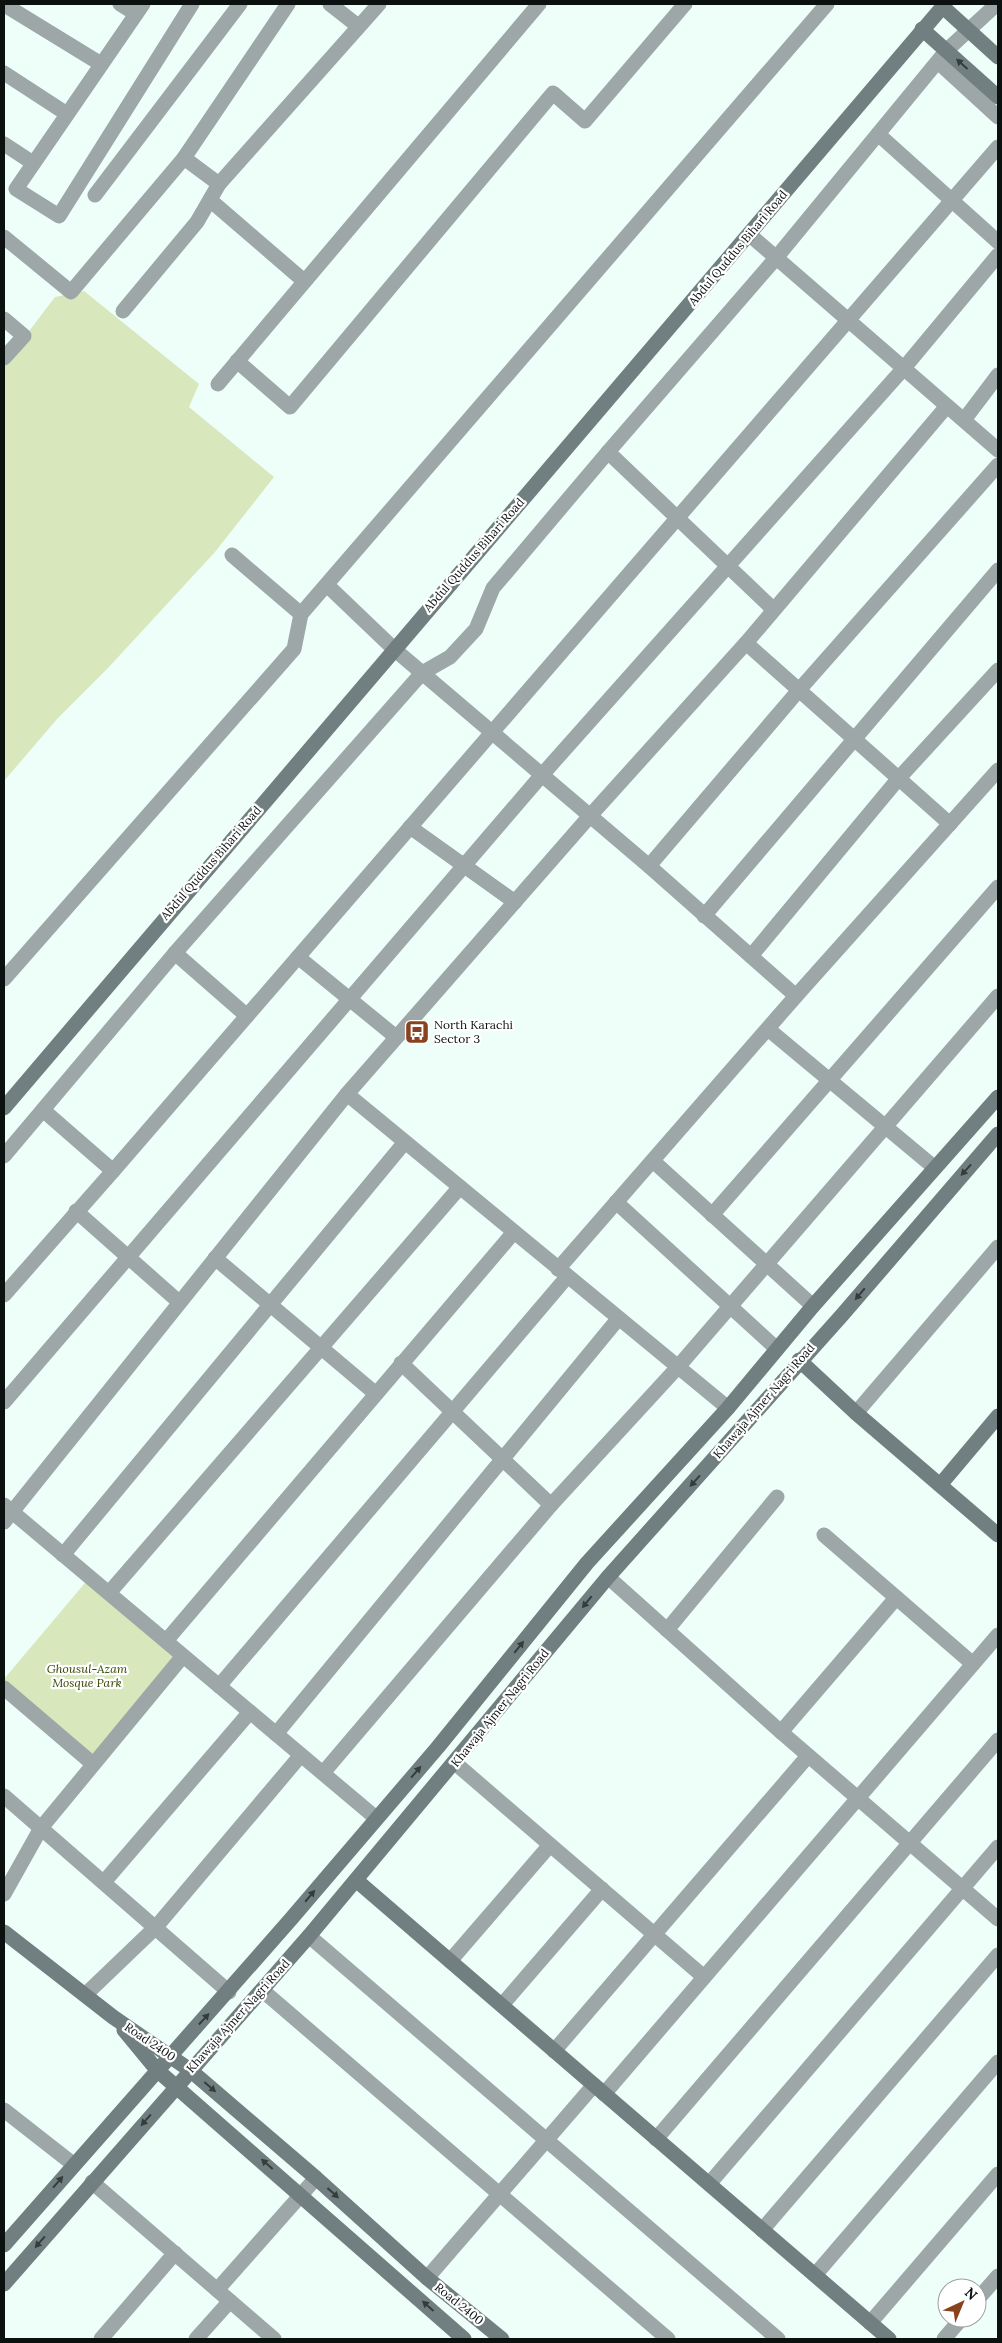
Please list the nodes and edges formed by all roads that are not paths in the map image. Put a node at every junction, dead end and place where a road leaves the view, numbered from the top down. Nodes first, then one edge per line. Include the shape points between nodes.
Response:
1 (120, 4) edge
2 (192, 4) edge
3 (240, 4) edge
4 (288, 4) edge
5 (330, 4) edge
6 (379, 4) edge
7 (539, 4) edge
8 (685, 4) edge
9 (827, 4) edge
10 (997, 4) edge
11 (944, 5) edge
12 (8, 6) dead end
13 (139, 9) edge
14 (358, 26) junction
15 (922, 29) junction
16 (969, 31) junction
17 (942, 56) junction
18 (998, 57) edge
19 (101, 64) junction
20 (4, 73) edge
21 (998, 97) edge
22 (67, 114) junction
23 (998, 117) edge
24 (878, 134) junction
25 (4, 144) edge
26 (998, 147) edge
27 (184, 158) junction
28 (33, 164) junction
29 (219, 184) junction
30 (95, 195) dead end
31 (210, 200) junction
32 (951, 201) junction
33 (750, 235) junction
34 (4, 237) edge
35 (998, 242) edge
36 (998, 255) edge
37 (776, 258) junction
38 (304, 280) junction
39 (123, 311) dead end
40 (4, 319) edge
41 (850, 321) junction
42 (4, 358) edge
43 (237, 361) junction
44 (904, 368) junction
45 (998, 375) edge
46 (218, 384) dead end
47 (947, 406) junction
48 (964, 420) junction
49 (998, 450) edge
50 (608, 452) junction
51 (998, 465) edge
52 (676, 519) junction
53 (232, 555) dead end
54 (726, 567) junction
55 (998, 570) edge
56 (327, 586) junction
57 (773, 609) junction
58 (301, 614) junction
59 (746, 644) junction
60 (394, 649) junction
61 (998, 670) edge
62 (422, 673) junction
63 (798, 690) junction
64 (492, 733) junction
65 (854, 738) junction
66 (998, 770) edge
67 (541, 776) junction
68 (899, 778) junction
69 (589, 817) junction
70 (950, 824) junction
71 (410, 827) junction
72 (649, 866) junction
73 (464, 867) junction
74 (998, 887) edge
75 (515, 902) junction
76 (704, 916) junction
77 (175, 954) junction
78 (298, 956) junction
79 (751, 956) junction
80 (4, 978) edge
81 (796, 996) junction
82 (998, 996) edge
83 (349, 1000) junction
84 (247, 1016) junction
85 (768, 1029) junction
86 (396, 1037) junction
87 (830, 1081) junction
88 (347, 1094) junction
89 (998, 1097) edge
90 (4, 1108) edge
91 (43, 1110) junction
92 (886, 1127) junction
93 (998, 1134) edge
94 (405, 1142) junction
95 (4, 1156) edge
96 (653, 1161) junction
97 (935, 1168) junction
98 (113, 1171) junction
99 (460, 1188) junction
100 (616, 1202) junction
101 (76, 1211) junction
102 (712, 1215) junction
103 (893, 1217) junction
104 (514, 1232) junction
105 (911, 1234) junction
106 (998, 1247) edge
107 (127, 1256) junction
108 (216, 1258) junction
109 (766, 1264) junction
110 (563, 1273) junction
111 (4, 1294) edge
112 (179, 1302) junction
113 (271, 1304) junction
114 (730, 1306) junction
115 (813, 1306) junction
116 (618, 1319) junction
117 (322, 1347) junction
118 (777, 1349) junction
119 (800, 1360) junction
120 (401, 1363) junction
121 (677, 1368) junction
122 (376, 1394) junction
123 (4, 1402) edge
124 (728, 1408) junction
125 (452, 1412) junction
126 (856, 1413) junction
127 (998, 1416) edge
128 (690, 1449) junction
129 (502, 1459) junction
130 (709, 1465) junction
131 (940, 1485) junction
132 (777, 1497) dead end
133 (551, 1505) junction
134 (7, 1513) edge
135 (824, 1535) dead end
136 (998, 1535) edge
137 (63, 1555) junction
138 (608, 1577) junction
139 (109, 1593) junction
140 (896, 1598) junction
141 (667, 1630) junction
142 (998, 1635) edge
143 (166, 1641) junction
144 (183, 1656) junction
145 (973, 1664) junction
146 (219, 1686) junction
147 (4, 1688) edge
148 (250, 1712) junction
149 (781, 1732) junction
150 (276, 1734) junction
151 (998, 1740) edge
152 (301, 1755) junction
153 (808, 1756) junction
154 (455, 1763) junction
155 (93, 1764) junction
156 (323, 1773) junction
157 (4, 1796) edge
158 (858, 1798) junction
159 (376, 1818) junction
160 (40, 1828) junction
161 (910, 1843) junction
162 (550, 1844) junction
163 (998, 1847) edge
164 (356, 1880) junction
165 (104, 1882) junction
166 (963, 1888) junction
167 (602, 1889) junction
168 (5, 1890) edge
169 (998, 1919) edge
170 (156, 1927) junction
171 (4, 1932) edge
172 (655, 1934) junction
173 (309, 1936) junction
174 (998, 1955) edge
175 (450, 1961) junction
176 (704, 1977) junction
177 (262, 1990) junction
178 (229, 1992) junction
179 (84, 1995) junction
180 (502, 2005) junction
181 (113, 2017) junction
182 (554, 2051) junction
183 (171, 2054) junction
184 (998, 2062) edge
185 (157, 2070) junction
186 (190, 2070) junction
187 (176, 2086) junction
188 (599, 2089) junction
189 (6, 2116) edge
190 (656, 2138) junction
191 (547, 2140) junction
192 (73, 2164) junction
193 (998, 2174) edge
194 (316, 2178) junction
195 (92, 2182) junction
196 (709, 2184) junction
197 (301, 2194) junction
198 (500, 2195) junction
199 (762, 2230) junction
200 (4, 2245) edge
201 (175, 2253) junction
202 (815, 2275) junction
203 (998, 2276) edge
204 (428, 2278) junction
205 (4, 2284) edge
206 (987, 2289) edge
207 (217, 2290) junction
208 (230, 2301) junction
209 (870, 2323) junction
210 (953, 2328) edge
211 (100, 2339) edge
212 (196, 2339) edge
213 (274, 2339) edge
214 (464, 2339) edge
215 (502, 2339) edge
216 (668, 2339) edge
217 (778, 2339) edge
218 (889, 2339) edge
219 (944, 2339) edge

1 - 13 street
2 - 28 street via 59,216 16,188
3 - 30 street
4 - 27 street
5 - 14 street
6 - 14 street
7 - 38 street
8 - 43 street via 585,121 553,93 290,407
9 - 56 street
10 - 16 street
11 - 15 main road, Abdul Quddus Bihari Road
11 - 16 main road
12 - 19 street
13 - 19 street
14 - 29 street
15 - 17 main road
15 - 33 main road, Abdul Quddus Bihari Road
16 - 17 street
16 - 18 main road
21 -> 17 main road
17 - 23 street
17 - 24 street
19 - 22 street
20 - 22 street
22 - 28 street
24 - 32 street
24 - 37 street
25 - 28 street
26 - 32 street
27 - 29 street
27 - 34 street via 71,292
29 - 31 street
31 - 38 street
31 - 39 street via 197,222
32 - 35 street
32 - 41 street
33 - 37 street
33 - 60 main road, Abdul Quddus Bihari Road
36 - 44 street
37 - 41 street
37 - 50 street
38 - 43 street
40 - 42 street via 24,336
41 - 44 street
41 - 52 street
43 - 46 street
44 - 47 street
44 - 54 street
45 - 48 street
47 - 48 street
47 - 57 street
48 - 49 street
50 - 52 street
50 - 62 street via 493,588 476,629 450,657
51 - 63 street
52 - 54 street
52 - 64 street
53 - 58 street
54 - 57 street
54 - 67 street
55 - 65 street
56 - 58 street
56 - 60 street
57 - 59 street
58 - 80 street via 294,649
59 - 63 street
59 - 69 street
60 - 62 street
60 - 90 main road, Abdul Quddus Bihari Road
61 - 68 street
62 - 64 street
62 - 77 street
63 - 65 street
63 - 72 street
64 - 67 street
64 - 71 street
65 - 68 street
65 - 76 street
66 - 70 street
67 - 69 street
67 - 73 street
68 - 70 street
68 - 79 street
69 - 72 street
69 - 75 street
70 - 81 street
71 - 73 street
71 - 78 street
72 - 76 street
73 - 75 street
73 - 83 street
74 - 87 street
75 - 86 street
76 - 79 street
77 - 84 street
77 - 91 street
78 - 83 street
78 - 84 street
79 - 81 street
81 - 85 street
82 - 92 street
83 - 86 street
83 - 107 street
84 - 98 street
85 - 87 street
85 - 96 street
86 - 88 street
87 - 92 street
87 - 102 street
88 - 94 street
88 - 108 street
89 - 97 main road, Khawaja Ajmer Nagri Road
91 - 95 street
91 - 98 street
92 - 97 street
92 - 109 street
93 -> 105 main road, Khawaja Ajmer Nagri Road
94 - 99 street
94 - 113 street
96 - 100 street
96 - 102 street
97 - 103 main road, Khawaja Ajmer Nagri Road
98 - 101 street
99 - 104 street
99 - 117 street
100 - 110 street
100 - 114 street
101 - 107 street
101 - 111 street
102 - 109 street
103 - 105 main road
103 - 115 main road, Khawaja Ajmer Nagri Road
104 - 110 street
104 - 120 street
105 -> 119 main road, Khawaja Ajmer Nagri Road via 844,1314
106 - 126 street
107 - 112 street
107 - 123 street
108 - 112 street
108 - 113 street
109 - 114 street
109 - 115 street
110 - 116 street
110 - 125 street
112 - 134 street
113 - 117 street
113 - 137 street
114 - 118 street
114 - 121 street
115 - 118 main road, Khawaja Ajmer Nagri Road
116 - 121 street
116 - 129 street
117 - 122 street
117 - 139 street
118 - 124 main road, Khawaja Ajmer Nagri Road
119 - 126 main road
119 - 130 main road, Khawaja Ajmer Nagri Road
120 - 122 street
120 - 125 street
121 - 124 street
121 - 133 street
122 - 143 street
124 - 128 main road, Khawaja Ajmer Nagri Road
125 - 129 street
125 - 146 street
126 - 131 main road
127 - 131 main road
128 - 130 main road
159 -> 128 main road, Khawaja Ajmer Nagri Road via 588,1563
129 - 133 street
129 - 150 street
130 -> 138 main road, Khawaja Ajmer Nagri Road
131 - 136 main road
132 - 141 street
133 - 156 street
134 - 137 street
135 - 140 street
137 - 139 street
138 - 141 street
138 -> 154 main road, Khawaja Ajmer Nagri Road
139 - 143 street
140 - 145 street
140 - 149 street
141 - 149 street
142 - 145 street
143 - 144 street
144 - 146 street
144 - 155 street
145 - 158 street
146 - 148 street
147 - 155 street
148 - 150 street
148 - 165 street
149 - 153 street
150 - 152 street
151 - 161 street
152 - 156 street
152 - 170 street
153 - 158 street
153 - 172 street
154 - 162 street
154 - 164 main road, Khawaja Ajmer Nagri Road
155 - 160 street
156 - 159 street
157 - 160 street
158 - 161 street
158 - 176 street
178 -> 159 main road, Khawaja Ajmer Nagri Road
160 - 165 street
160 - 168 street
161 - 166 street
161 - 190 street
162 - 167 street
162 - 175 street
163 - 166 street
164 - 173 main road, Khawaja Ajmer Nagri Road
164 - 175 main road
165 - 170 street
166 - 169 street
166 - 196 street
167 - 172 street
167 - 180 street
170 - 178 street
170 - 179 street
171 - 179 main road
172 - 176 street
172 - 182 street
173 - 177 main road, Khawaja Ajmer Nagri Road
173 - 191 street
174 - 199 street
175 - 180 main road
176 - 188 street
177 - 186 main road, Khawaja Ajmer Nagri Road
177 - 198 street
183 -> 178 main road, Khawaja Ajmer Nagri Road
179 - 181 main road
180 - 182 main road
181 - 183 main road, Road 2400
181 - 185 main road, Road 2400
182 - 188 main road
183 - 185 main road, Khawaja Ajmer Nagri Road
183 - 186 main road, Road 2400
184 - 202 street
185 - 187 main road, Road 2400
185 - 192 main road, Khawaja Ajmer Nagri Road
186 - 187 main road, Khawaja Ajmer Nagri Road
186 -> 194 main road, Road 2400
187 -> 195 main road, Khawaja Ajmer Nagri Road
197 -> 187 main road, Road 2400
188 - 190 main road
188 - 191 street
189 - 192 street
190 - 196 main road
191 - 198 street
191 - 217 street
200 -> 192 main road, Khawaja Ajmer Nagri Road
193 - 209 street
194 - 197 street
194 -> 204 main road, Road 2400
195 - 201 street
195 -> 205 main road, Khawaja Ajmer Nagri Road
196 - 199 main road
197 - 207 street
214 -> 197 main road, Road 2400
198 - 204 street
198 - 216 street
199 - 202 main road
201 - 207 street
201 - 211 street
202 - 209 main road
203 - 206 street
204 - 215 main road, Road 2400
207 - 208 street
208 - 212 street
208 - 213 street
209 - 218 main road
210 - 219 street

